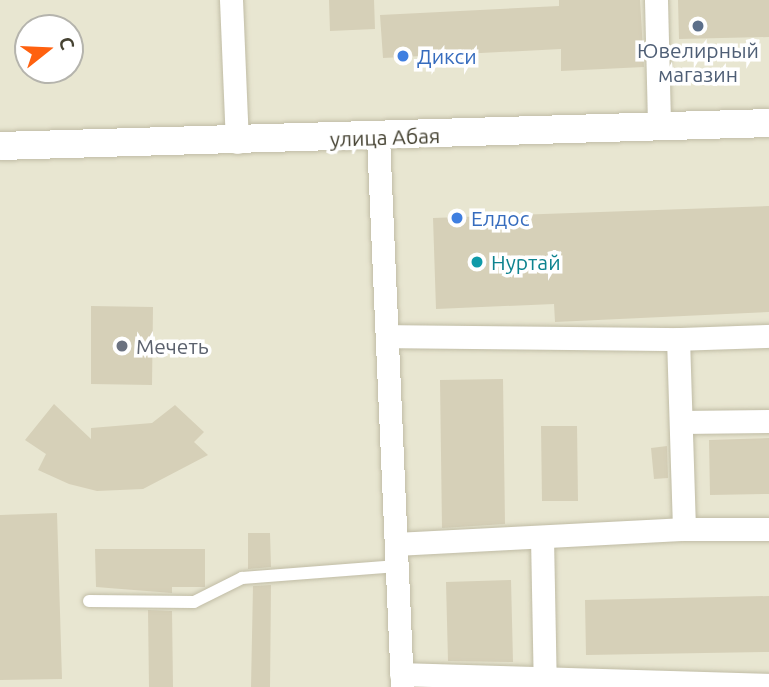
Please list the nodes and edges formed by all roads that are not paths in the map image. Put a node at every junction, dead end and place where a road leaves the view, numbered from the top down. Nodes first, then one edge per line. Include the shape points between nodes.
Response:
1 (231, 0) edge
2 (656, 0) edge
3 (769, 123) edge
4 (659, 127) junction
5 (378, 137) junction
6 (237, 142) junction
7 (0, 146) edge
8 (387, 335) junction
9 (769, 336) edge
10 (678, 339) junction
11 (769, 421) edge
12 (681, 422) junction
13 (684, 529) junction
14 (769, 529) edge
15 (542, 537) junction
16 (397, 555) junction
17 (89, 601) dead end
18 (402, 680) edge
19 (545, 684) edge
20 (769, 685) edge

1 - 6 street
2 - 4 street
3 - 4 street, улица Абая
4 - 5 street, улица Абая
5 - 6 street, улица Абая
5 - 8 street
6 - 7 street, улица Абая
8 - 10 street
8 - 16 street
9 - 10 street
10 - 12 street
11 - 12 street
12 - 13 street
13 - 14 street
13 - 15 street
15 - 16 street
15 - 19 street
16 - 17 lane via 242,578 194,602
16 - 18 street
18 - 19 street
19 - 20 street

